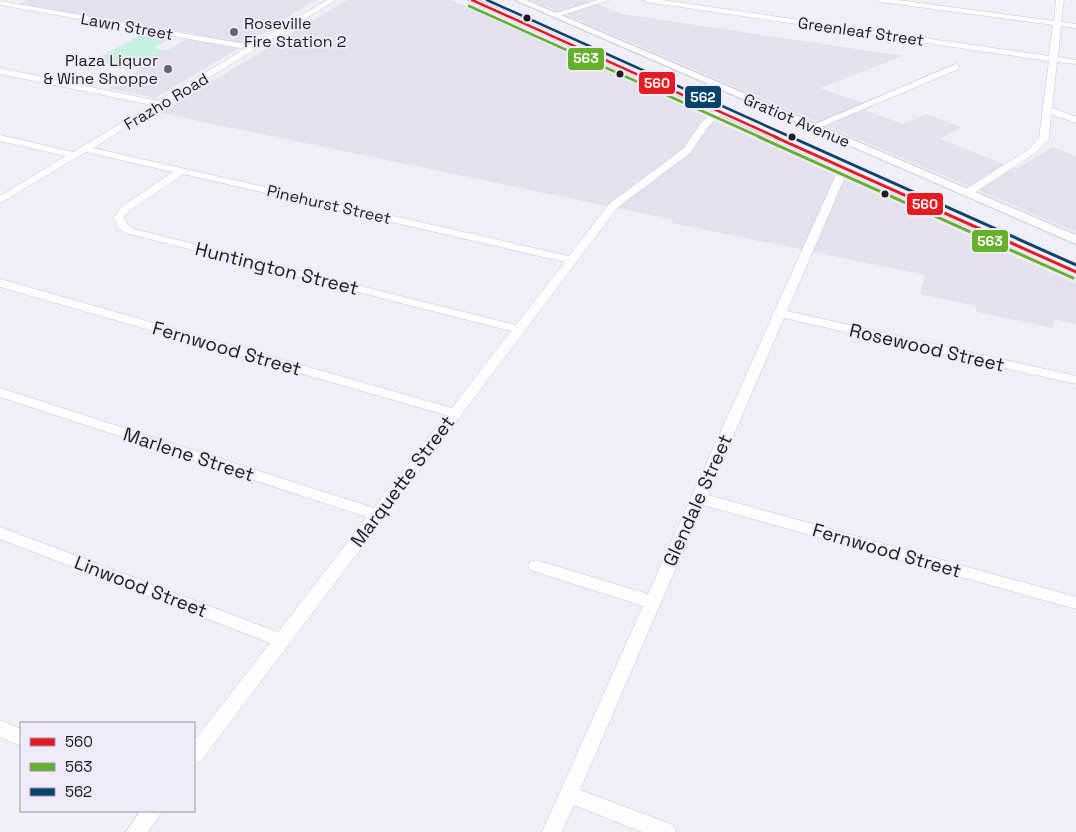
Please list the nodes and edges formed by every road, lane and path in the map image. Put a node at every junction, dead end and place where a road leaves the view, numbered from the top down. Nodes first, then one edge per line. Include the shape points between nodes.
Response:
1 (332, 0) edge
2 (472, 0) edge
3 (605, 0) edge
4 (647, 0) edge
5 (881, 0) edge
6 (1060, 0) edge
7 (521, 1) edge
8 (0, 3) edge
9 (490, 8) junction
10 (554, 15) junction
11 (1058, 24) junction
12 (1076, 26) edge
13 (253, 48) junction
14 (1054, 59) junction
15 (1076, 62) edge
16 (956, 67) dead end
17 (677, 68) junction
18 (0, 71) edge
19 (640, 76) junction
20 (740, 96) junction
21 (689, 98) junction
22 (161, 104) junction
23 (1049, 108) junction
24 (1076, 110) edge
25 (719, 111) junction
26 (1076, 120) edge
27 (813, 127) junction
28 (836, 137) junction
29 (0, 138) edge
30 (796, 146) junction
31 (86, 149) junction
32 (75, 155) junction
33 (844, 168) junction
34 (181, 171) junction
35 (962, 191) junction
36 (0, 200) edge
37 (921, 203) junction
38 (1076, 240) edge
39 (572, 260) junction
40 (1076, 272) edge
41 (6, 285) edge
42 (0, 295) edge
43 (778, 313) junction
44 (519, 329) junction
45 (1076, 380) edge
46 (0, 392) edge
47 (454, 413) junction
48 (698, 498) junction
49 (377, 515) junction
50 (0, 533) edge
51 (536, 566) dead end
52 (652, 602) junction
53 (1076, 603) edge
54 (281, 640) junction
55 (0, 728) edge
56 (20, 738) edge
57 (195, 754) edge
58 (568, 794) junction
59 (151, 812) edge
60 (136, 832) edge
61 (552, 832) edge
62 (666, 832) edge

1 - 13 street, Frazho Road
2 - 9 main road, Gratiot Avenue
3 - 10 street
4 - 14 street, Greenleaf Street
5 - 11 street
6 - 11 street
7 - 9 main road via 501,2
7 - 10 main road, Gratiot Avenue
8 - 13 street, Lawn Street
9 - 19 main road, Gratiot Avenue
10 - 17 main road, Gratiot Avenue
11 - 12 street
11 - 14 street
13 - 22 street, Frazho Road
14 - 15 street, Greenleaf Street
14 - 23 street
16 - 27 street
17 - 19 main road via 665,74
17 - 20 main road, Gratiot Avenue
18 - 22 street
19 - 21 main road, Gratiot Avenue
20 - 21 main road via 711,93
20 - 27 main road, Gratiot Avenue
21 - 25 main road, Gratiot Avenue
22 - 31 street, Frazho Road
23 - 24 street
23 - 26 street
23 - 35 street via 1044,139 1039,146
25 - 30 main road, Gratiot Avenue
25 - 39 street, Marquette Street via 704,125 687,151 612,207
27 - 28 main road, Gratiot Avenue
28 - 30 main road via 822,146
28 - 35 main road, Gratiot Avenue
29 - 32 street
30 - 33 main road, Gratiot Avenue
31 - 32 street, Frazho Road
31 - 34 street, Pinehurst Street
32 - 36 street, Frazho Road
33 - 37 main road, Gratiot Avenue
33 - 43 street, Glendale Street
34 - 39 street, Pinehurst Street
34 - 44 street, Huntington Street via 125,209 119,217 122,226 130,231
35 - 37 main road via 929,192
35 - 38 main road, Gratiot Avenue
37 - 40 main road, Gratiot Avenue
39 - 44 street, Marquette Street
41 - 42 street
41 - 47 street, Fernwood Street
43 - 45 street, Rosewood Street
43 - 48 street, Glendale Street
44 - 47 street, Marquette Street
46 - 49 street, Marlene Street
47 - 49 street, Marquette Street
48 - 52 street, Glendale Street
48 - 53 street, Fernwood Street
49 - 54 street, Marquette Street
50 - 54 street, Linwood Street
51 - 52 street
52 - 58 street, Glendale Street
54 - 57 street, Marquette Street
55 - 56 street
58 - 61 street, Glendale Street
58 - 62 street
59 - 60 street

